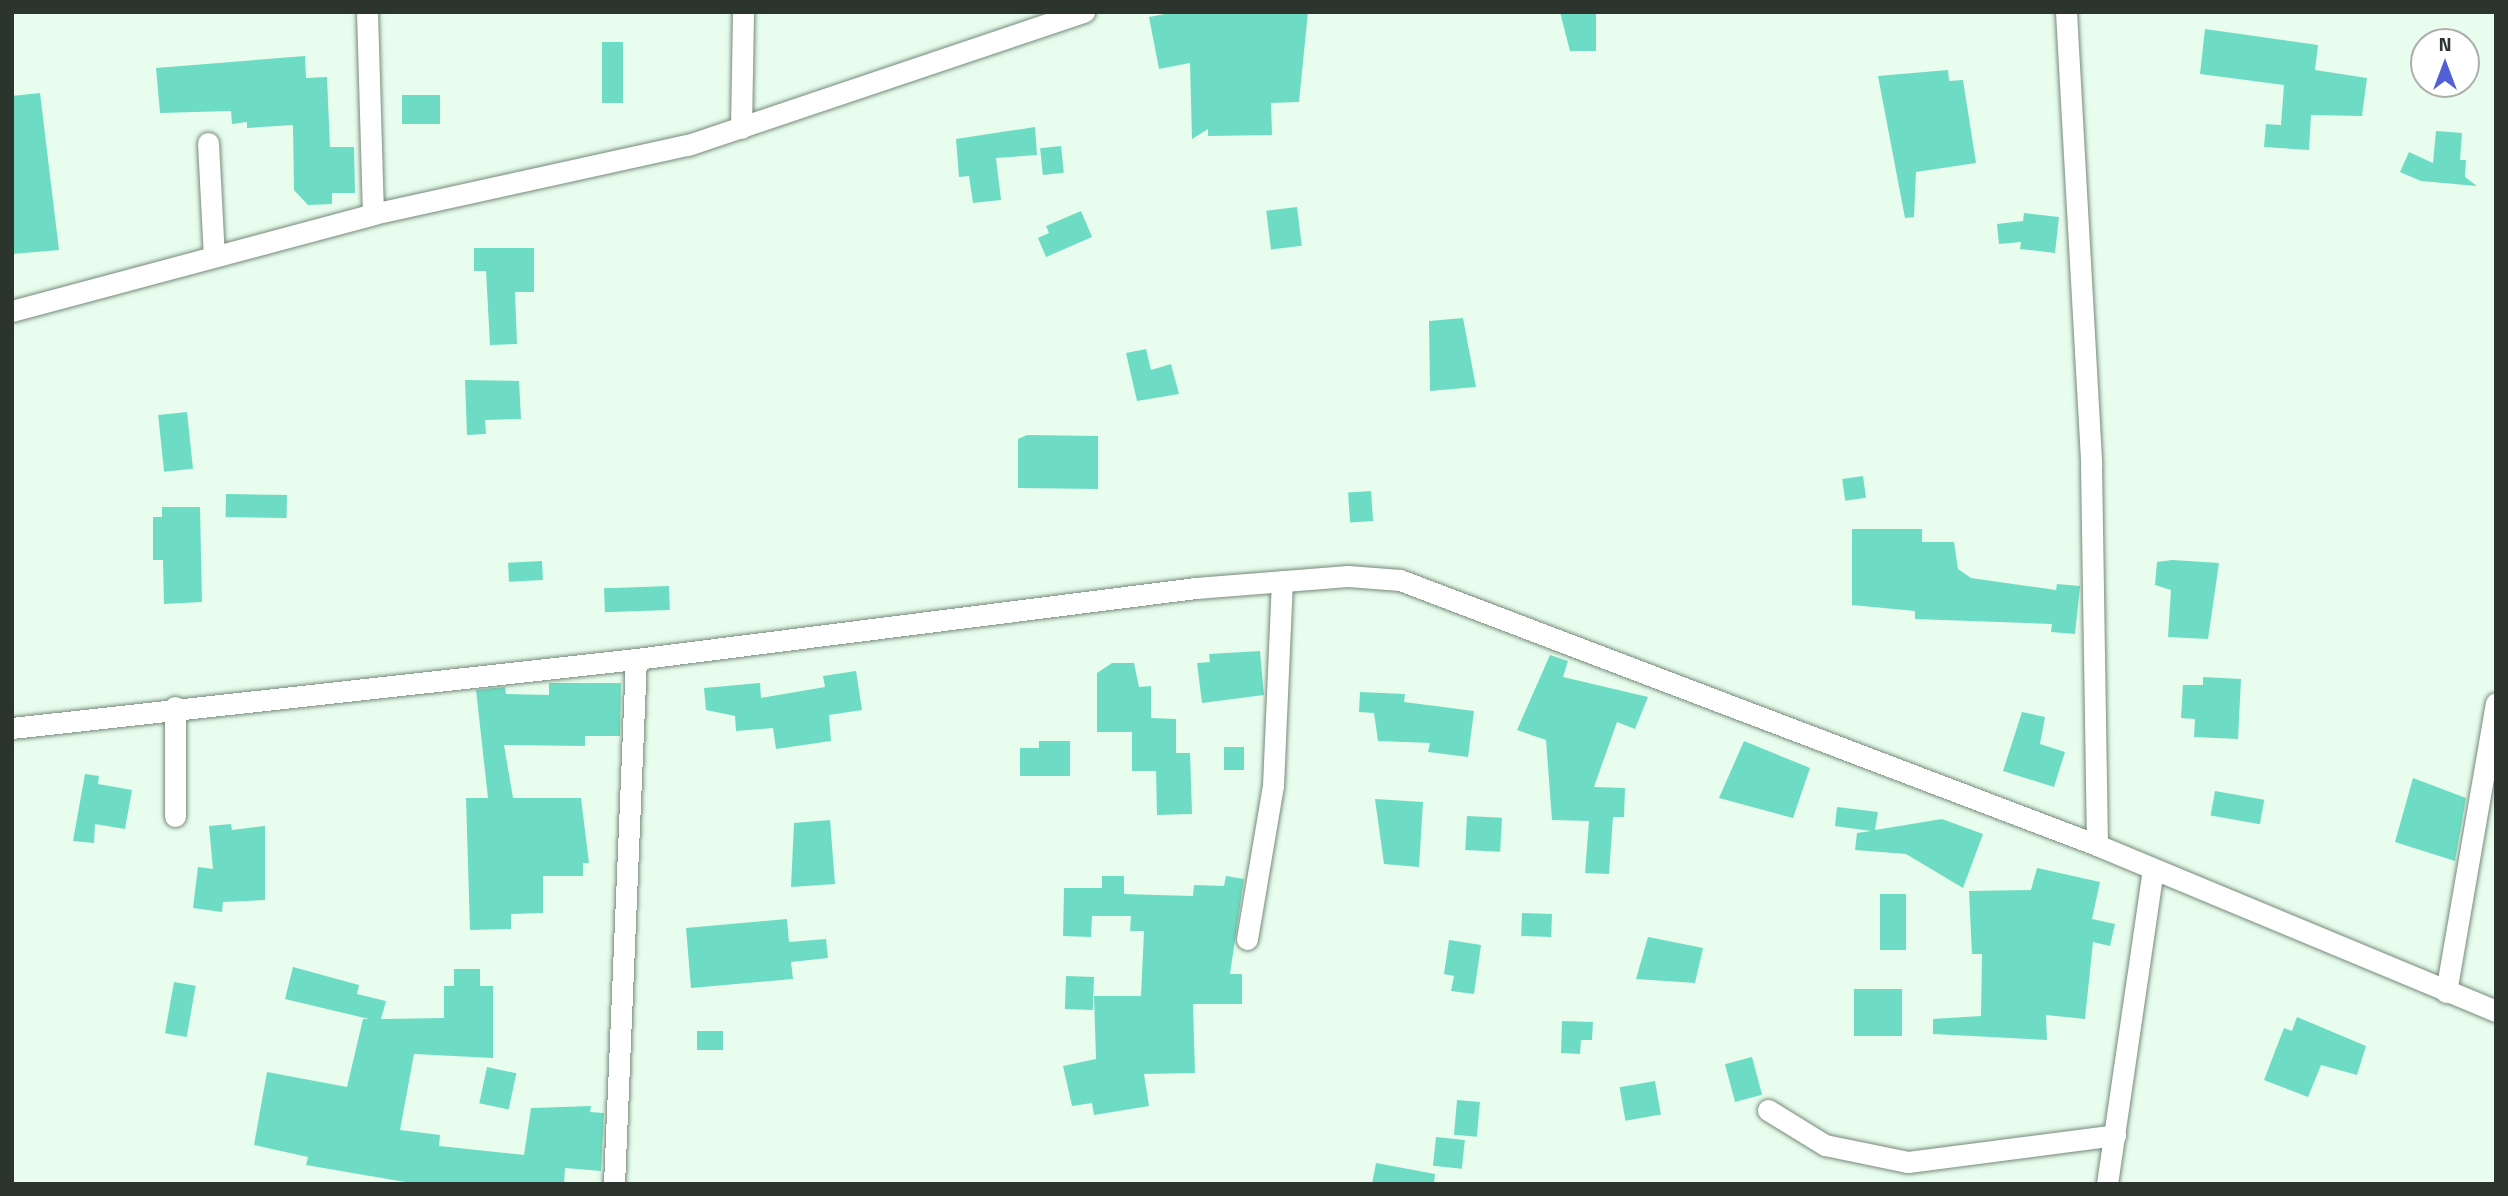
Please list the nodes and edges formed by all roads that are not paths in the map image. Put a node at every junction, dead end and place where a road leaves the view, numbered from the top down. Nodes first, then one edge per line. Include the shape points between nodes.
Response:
1 (367, 12) edge
2 (743, 12) edge
3 (1084, 12) edge
4 (2066, 12) edge
5 (741, 128) junction
6 (208, 143) dead end
7 (373, 214) junction
8 (214, 256) junction
9 (12, 312) edge
10 (1282, 581) junction
11 (636, 659) junction
12 (2496, 703) edge
13 (175, 707) junction
14 (12, 728) edge
15 (175, 816) dead end
16 (2097, 845) junction
17 (2153, 869) junction
18 (1247, 939) dead end
19 (2446, 992) junction
20 (2496, 1011) edge
21 (1768, 1110) dead end
22 (2115, 1135) junction
23 (614, 1184) edge
24 (2107, 1184) edge

1 - 7 street
2 - 5 street
3 - 5 street
4 - 16 street via 2091,464
5 - 7 street
6 - 8 street
7 - 8 street
8 - 9 street
10 - 11 street
10 - 16 street via 1400,580
10 - 18 street via 1272,786
11 - 13 street
11 - 23 street
12 - 19 street
13 - 14 street
13 - 15 street
16 - 17 street
17 - 19 street
17 - 22 street
19 - 20 street
21 - 22 street via 1825,1145 1908,1162
22 - 24 street

